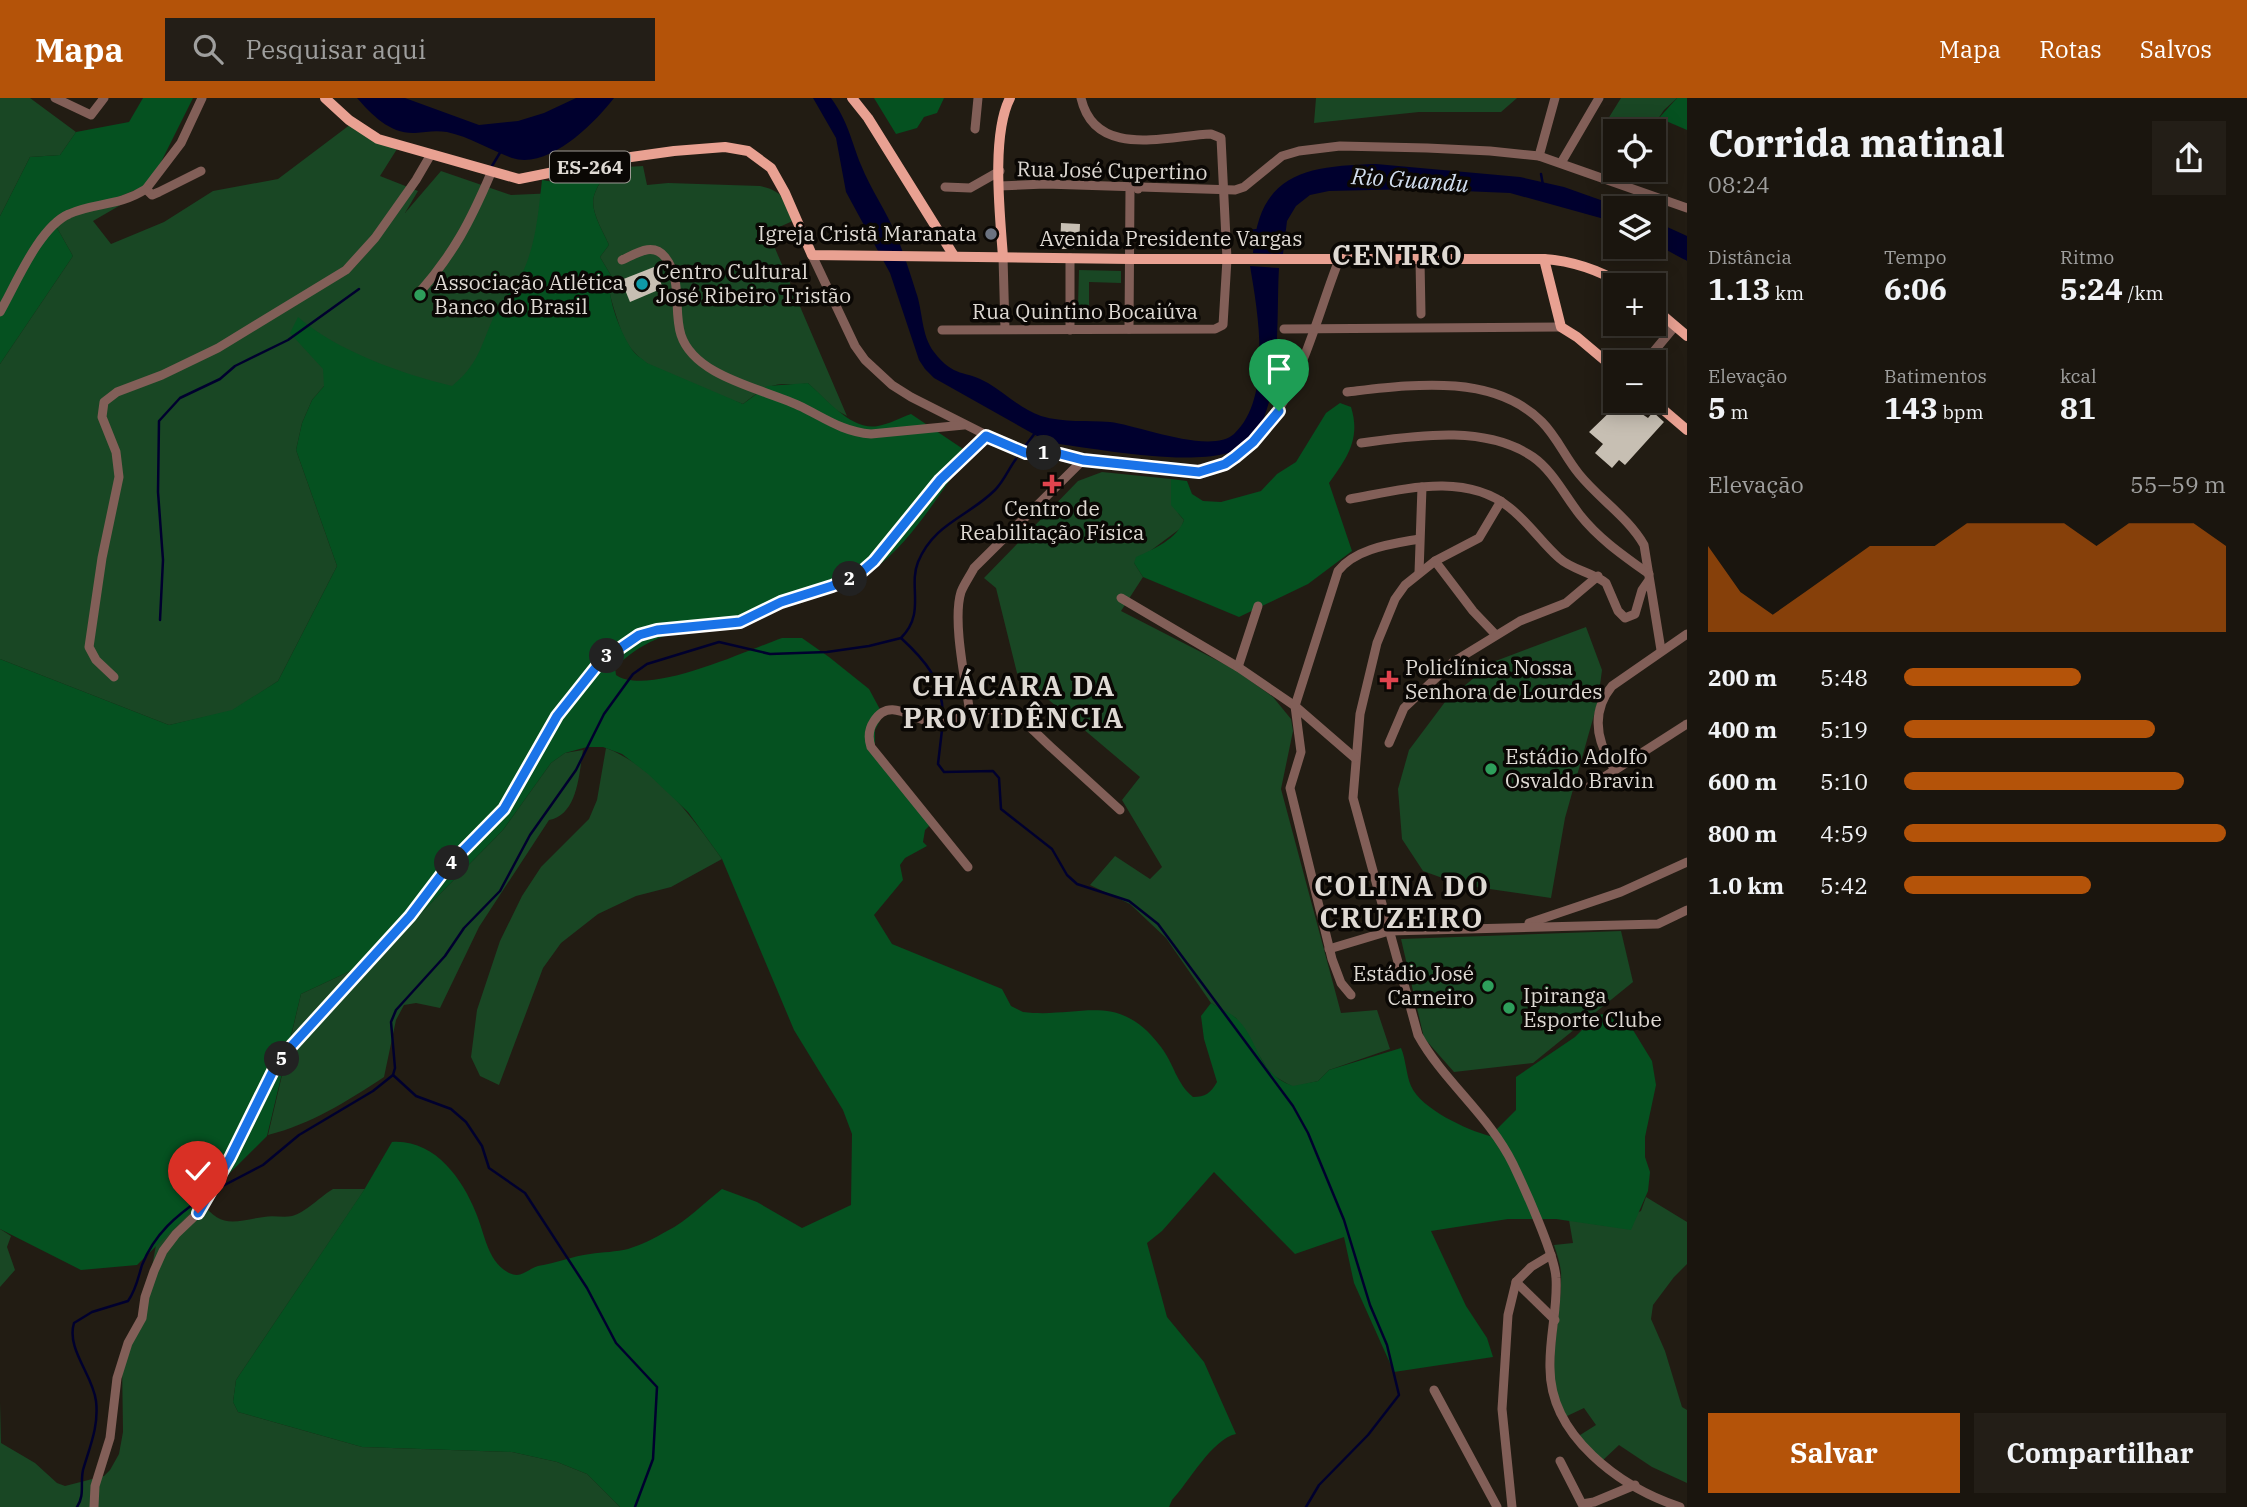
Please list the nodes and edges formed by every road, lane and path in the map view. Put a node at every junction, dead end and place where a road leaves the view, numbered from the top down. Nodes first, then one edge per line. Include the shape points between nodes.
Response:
1 (54, 98) edge
2 (104, 98) edge
3 (202, 98) edge
4 (325, 98) edge
5 (852, 98) edge
6 (978, 98) edge
7 (1010, 98) edge
8 (1081, 98) edge
9 (1555, 98) edge
10 (1599, 98) edge
11 (975, 129) dead end
12 (430, 156) junction
13 (1539, 156) junction
14 (1561, 163) junction
15 (201, 171) dead end
16 (1000, 171) junction
17 (1139, 172) dead end
18 (491, 173) junction
19 (999, 186) junction
20 (945, 187) dead end
21 (146, 189) junction
22 (1134, 189) junction
23 (1225, 191) junction
24 (1687, 208) edge
25 (812, 255) junction
26 (954, 256) junction
27 (1003, 257) junction
28 (1070, 258) junction
29 (1130, 259) junction
30 (1227, 259) junction
31 (1544, 259) junction
32 (622, 260) dead end
33 (1339, 260) junction
34 (1420, 260) junction
35 (1603, 274) edge
36 (419, 293) dead end
37 (0, 312) edge
38 (1421, 314) dead end
39 (1666, 318) edge
40 (1675, 326) junction
41 (1561, 327) junction
42 (1005, 329) junction
43 (1129, 329) junction
44 (1284, 329) dead end
45 (1315, 329) junction
46 (942, 330) dead end
47 (1070, 330) junction
48 (1687, 336) edge
49 (1655, 350) edge
50 (1603, 359) edge
51 (1347, 392) dead end
52 (1666, 412) edge
53 (966, 424) junction
54 (1687, 430) edge
55 (986, 436) junction
56 (1361, 443) dead end
57 (1083, 460) junction
58 (1422, 487) junction
59 (1350, 499) dead end
60 (1501, 502) junction
61 (1419, 539) junction
62 (1436, 561) junction
63 (1419, 573) junction
64 (1598, 576) junction
65 (1649, 577) junction
66 (1121, 598) dead end
67 (1258, 606) dead end
68 (1495, 634) junction
69 (1687, 634) edge
70 (1661, 650) junction
71 (1238, 667) junction
72 (114, 677) dead end
73 (1295, 706) junction
74 (970, 714) junction
75 (1687, 724) edge
76 (1388, 743) dead end
77 (1355, 758) junction
78 (1615, 770) junction
79 (1590, 786) dead end
80 (1121, 810) dead end
81 (1687, 862) edge
82 (968, 867) dead end
83 (1687, 910) edge
84 (1517, 927) junction
85 (1389, 931) junction
86 (1329, 949) junction
87 (1351, 995) dead end
88 (1551, 1255) junction
89 (1516, 1282) junction
90 (1555, 1320) junction
91 (1434, 1390) dead end
92 (1560, 1461) dead end
93 (1635, 1485) junction
94 (94, 1507) edge
95 (1497, 1507) edge
96 (1512, 1507) edge
97 (1679, 1507) edge

1 - 2 street via 93,115
3 - 21 street via 181,143
4 - 12 main road, ES-264 via 368,134
5 - 26 main road
6 - 11 street
7 - 16 main road via 1002,128
8 - 23 street via 1098,130 1118,138 1211,134 1222,139
9 - 13 street
10 - 14 street
12 - 18 main road, ES-264
12 - 72 street via 381,229 346,270 218,348 104,402 102,417 116,452 119,477 89,647
13 - 14 street
13 - 23 street via 1490,150 1340,146 1282,156 1244,187
14 - 24 street
15 - 21 street via 152,195
16 - 19 main road
16 - 20 street, Rua José Cupertino via 970,188
17 - 22 street
18 - 25 main road, ES-264 via 532,178 674,151 725,147 748,151 771,169
18 - 36 street via 454,251
19 - 22 street, Rua José Cupertino
19 - 27 main road
21 - 37 street via 123,202 76,211 49,229
22 - 23 street, Rua José Cupertino
22 - 29 street
23 - 30 street
25 - 26 main road, Avenida Presidente Vargas
25 - 53 street via 865,360 892,385
26 - 27 main road, Avenida Presidente Vargas
27 - 28 main road, Avenida Presidente Vargas
27 - 42 street
28 - 29 main road, Avenida Presidente Vargas
28 - 47 street
29 - 30 main road, Avenida Presidente Vargas
29 - 43 street
30 - 33 main road, Avenida Presidente Vargas
30 - 43 street, Rua Quintino Bocaiúva via 1223,325
31 - 34 main road, Avenida Presidente Vargas
31 - 35 main road, Avenida Presidente Vargas via 1574,263
31 - 41 main road
32 - 53 street via 647,249 666,258 674,274 681,335 688,349 726,377 857,433
33 - 34 main road, Avenida Presidente Vargas
33 - 45 street
34 - 38 street
39 - 40 main road
40 - 48 main road
40 - 49 street
41 - 45 street
41 - 50 main road
42 - 46 street, Rua Quintino Bocaiúva
42 - 47 street, Rua Quintino Bocaiúva
43 - 47 street, Rua Quintino Bocaiúva
44 - 45 street
45 - 57 street via 1279,411 1253,442 1225,464 1199,472
51 - 65 street via 1447,386 1497,396 1526,409 1553,435 1580,476 1636,531 1644,545
52 - 54 main road
53 - 55 street
55 - 57 street via 1026,453
55 - 94 street via 940,480 858,575 740,622 639,635 600,662 557,716 504,809 448,866 410,916 286,1052 198,1213 163,1251 117,1378 110,1438 95,1486
56 - 65 street via 1458,435 1526,453 1547,470 1592,528
57 - 74 street via 974,568 964,585 959,626
58 - 59 street
58 - 60 street via 1475,490
58 - 61 street
60 - 62 street via 1479,538
60 - 64 street via 1559,558
61 - 63 street
61 - 73 street via 1358,554 1338,571
62 - 63 street
62 - 68 street
63 - 77 street via 1395,599 1377,643 1360,713
64 - 65 street via 1627,618 1635,614
64 - 68 street via 1566,603
65 - 70 street
66 - 71 street
67 - 71 street
68 - 76 street via 1453,662 1408,703
69 - 70 street
70 - 78 street via 1612,686 1604,698 1597,726
71 - 73 street
73 - 77 street
73 - 86 street via 1301,752 1290,792
74 - 80 street via 999,710 1016,716
74 - 82 street via 935,723 892,709 876,718 869,731 871,747
75 - 78 street
77 - 85 street via 1353,799
78 - 79 street
81 - 84 street via 1621,892
83 - 84 street via 1658,924
84 - 85 street
85 - 86 street
85 - 88 street via 1418,1035 1500,1141
86 - 87 street via 1341,983
88 - 89 street
88 - 90 street via 1556,1277
89 - 90 street
89 - 96 street via 1506,1331 1502,1409
90 - 93 street via 1550,1369 1559,1412 1574,1438
91 - 95 street
92 - 93 street via 1582,1504
93 - 97 street

